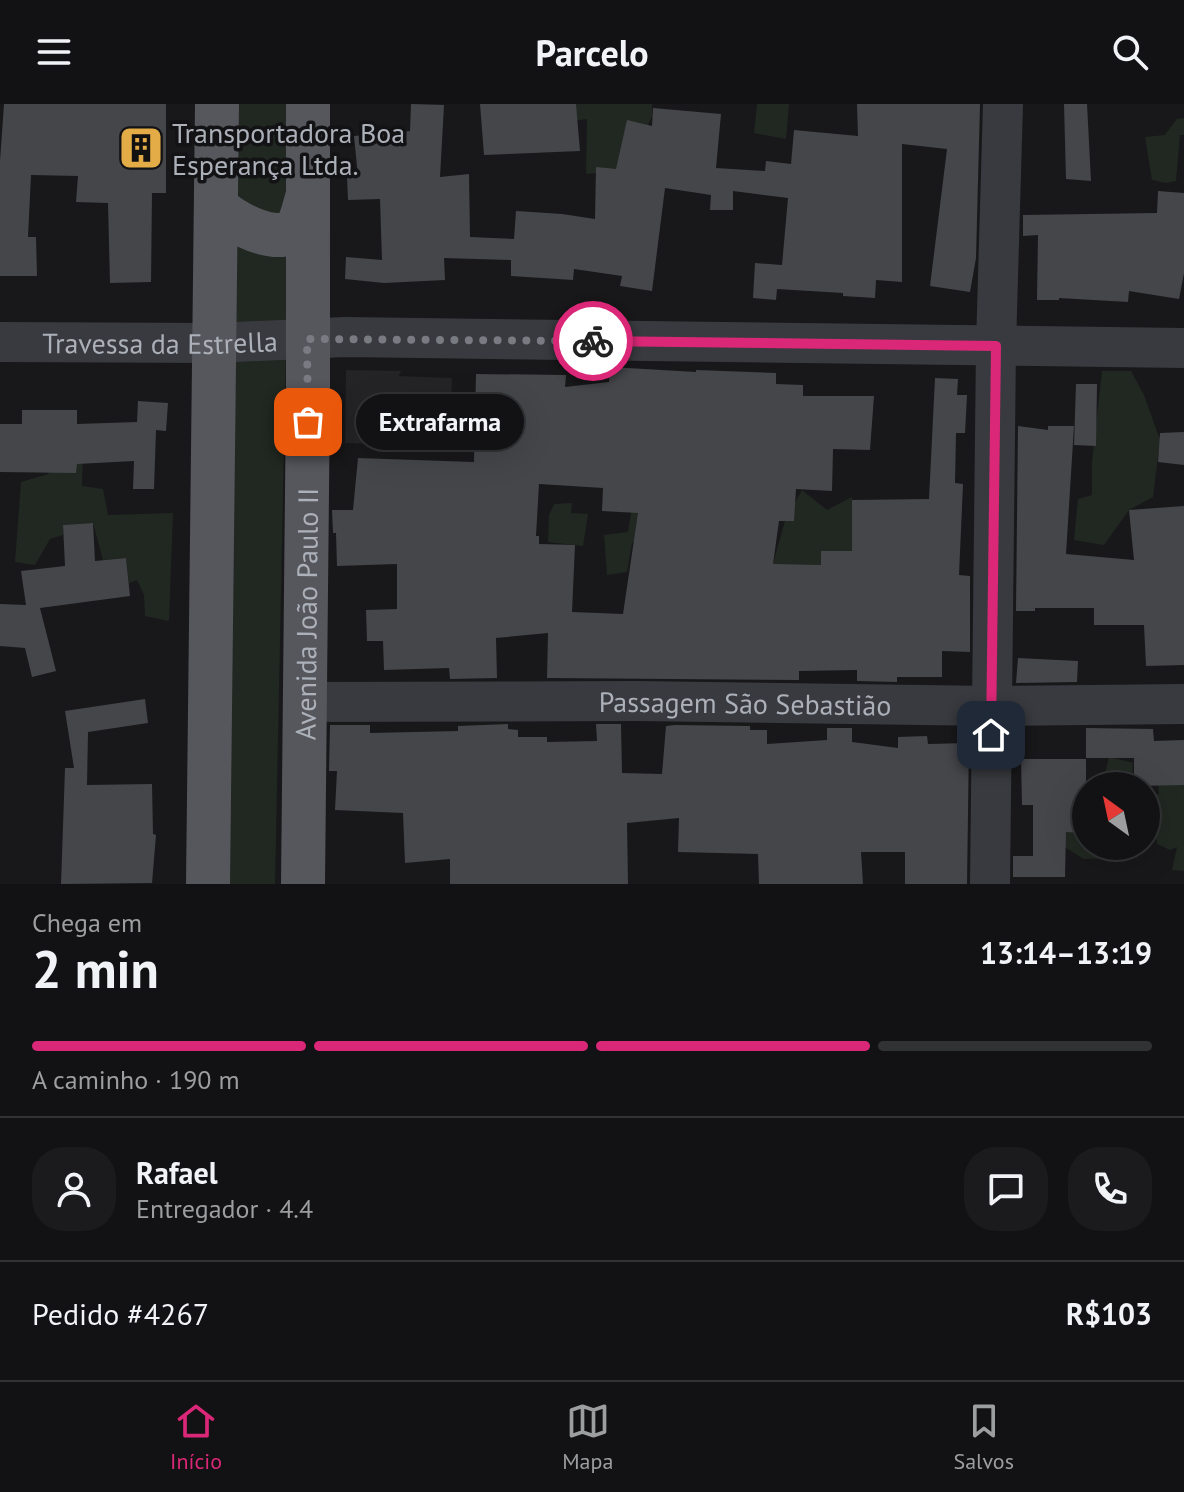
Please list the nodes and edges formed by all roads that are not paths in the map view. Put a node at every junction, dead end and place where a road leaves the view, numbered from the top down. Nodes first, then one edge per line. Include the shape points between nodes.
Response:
1 (217, 104) edge
2 (308, 104) edge
3 (1003, 104) edge
4 (307, 198) junction
5 (216, 206) junction
6 (307, 339) junction
7 (0, 342) edge
8 (214, 343) junction
9 (996, 346) junction
10 (1184, 348) edge
11 (305, 702) junction
12 (1184, 704) edge
13 (992, 706) junction
14 (208, 884) edge
15 (303, 884) edge
16 (990, 884) edge

1 - 5 main road
2 - 4 main road, Avenida João Paulo II
3 - 9 street
4 - 5 main road via 298,226 279,235 239,225
4 - 6 main road, Avenida João Paulo II
5 - 8 main road
6 - 8 street, Travessa da Estrella
6 - 9 street, Travessa da Estrella
6 - 11 main road, Avenida João Paulo II
7 - 8 street, Travessa da Estrella
8 - 14 main road
9 - 10 street, Travessa da Estrella
9 - 13 street
11 - 13 street, Passagem São Sebastião
11 - 15 main road, Avenida João Paulo II
12 - 13 street, Passagem São Sebastião
13 - 16 street

